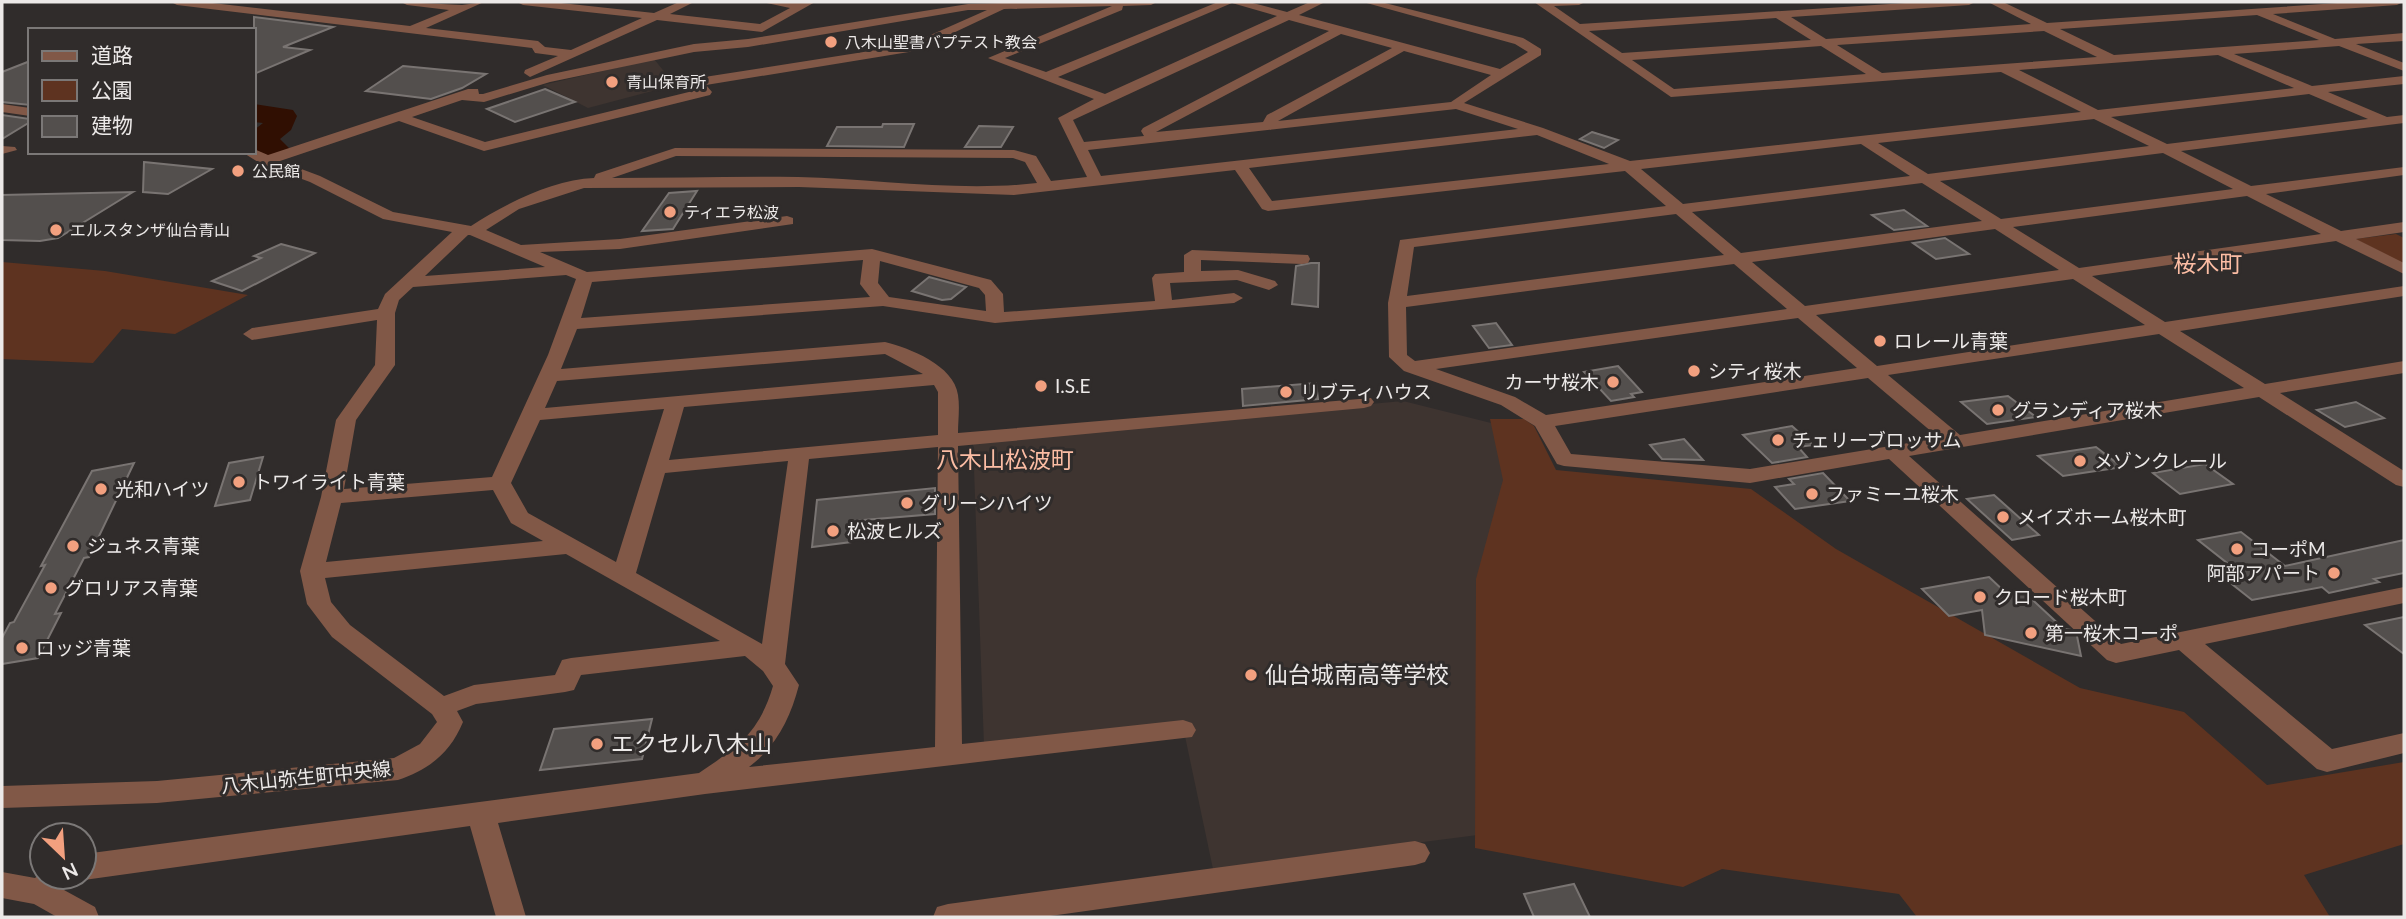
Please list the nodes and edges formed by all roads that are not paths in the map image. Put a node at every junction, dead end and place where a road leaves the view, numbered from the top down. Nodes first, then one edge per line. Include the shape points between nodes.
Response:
1 (177, 2) edge
2 (304, 2) edge
3 (407, 2) edge
4 (478, 2) edge
5 (523, 2) edge
6 (688, 2) edge
7 (768, 2) edge
8 (1133, 2) edge
9 (1151, 2) edge
10 (1227, 2) edge
11 (1238, 2) edge
12 (1319, 2) edge
13 (1369, 2) edge
14 (1579, 2) edge
15 (1757, 2) edge
16 (1969, 2) edge
17 (1994, 2) edge
18 (2232, 2) edge
19 (2397, 2) edge
20 (1541, 3) edge
21 (805, 4) edge
22 (991, 5) edge
23 (462, 8) junction
24 (2256, 11) junction
25 (275, 13) junction
26 (1287, 15) junction
27 (1777, 15) junction
28 (660, 16) junction
29 (2046, 26) junction
30 (1579, 28) junction
31 (1339, 30) junction
32 (409, 31) junction
33 (2404, 37) edge
34 (2337, 42) junction
35 (1825, 43) junction
36 (1402, 47) junction
37 (2219, 52) junction
38 (572, 54) junction
39 (754, 57) junction
40 (1620, 57) junction
41 (2114, 60) junction
42 (2404, 67) edge
43 (2005, 68) junction
44 (1503, 74) junction
45 (1046, 77) junction
46 (1880, 77) junction
47 (2404, 80) edge
48 (2311, 90) junction
49 (461, 96) junction
50 (1104, 97) junction
51 (1457, 105) junction
52 (2, 108) edge
53 (26, 111) edge
54 (2097, 114) junction
55 (400, 117) junction
56 (2404, 119) edge
57 (2385, 122) junction
58 (2, 124) edge
59 (1269, 126) junction
60 (2404, 130) edge
61 (1538, 131) junction
62 (1153, 139) junction
63 (1864, 140) junction
64 (1080, 147) junction
65 (2161, 148) junction
66 (253, 154) edge
67 (266, 161) junction
68 (1239, 164) junction
69 (1628, 166) junction
70 (2404, 171) edge
71 (1924, 177) junction
72 (1095, 179) junction
73 (583, 183) junction
74 (1045, 184) junction
75 (2246, 190) junction
76 (1678, 208) junction
77 (787, 221) dead end
78 (1997, 223) junction
79 (2404, 227) edge
80 (469, 230) junction
81 (2339, 236) junction
82 (522, 249) junction
83 (872, 254) junction
84 (1302, 259) dead end
85 (1737, 259) junction
86 (2404, 269) edge
87 (577, 273) junction
88 (2077, 273) junction
89 (1194, 276) junction
90 (409, 282) junction
91 (1269, 285) dead end
92 (2404, 291) edge
93 (1234, 298) dead end
94 (883, 301) junction
95 (1397, 303) junction
96 (1164, 306) junction
97 (1801, 312) junction
98 (386, 313) junction
99 (995, 318) junction
100 (571, 324) junction
101 (2163, 327) junction
102 (252, 334) dead end
103 (1411, 367) junction
104 (2404, 367) edge
105 (1872, 373) junction
106 (549, 376) junction
107 (937, 379) junction
108 (2264, 391) junction
109 (676, 402) junction
110 (1364, 402) dead end
111 (533, 415) junction
112 (1543, 422) junction
113 (948, 440) junction
114 (1957, 443) junction
115 (1894, 453) junction
116 (799, 454) junction
117 (658, 467) junction
118 (2404, 480) edge
119 (500, 482) junction
120 (332, 497) junction
121 (571, 546) junction
122 (313, 571) junction
123 (624, 574) junction
124 (2404, 595) edge
125 (2185, 640) junction
126 (750, 647) junction
127 (772, 665) junction
128 (441, 707) junction
129 (1183, 730) dead end
130 (2404, 743) edge
131 (949, 757) junction
132 (705, 783) junction
133 (2, 797) edge
134 (481, 816) junction
135 (1415, 853) dead end
136 (98, 865) edge
137 (28, 885) edge
138 (2, 886) edge
139 (56, 891) edge
140 (84, 917) edge
141 (511, 917) edge
142 (948, 917) edge

1 - 25 street
2 - 25 street
3 - 23 street
4 - 23 street
5 - 28 street
6 - 28 street
7 - 21 street
8 - 9 street
8 - 22 street
8 - 45 street via 994,58
10 - 45 street
11 - 26 street
12 - 26 street
13 - 44 street via 1519,41 1537,52
14 - 20 street
15 - 27 street
16 - 27 street
17 - 29 street
18 - 24 street
19 - 24 street
20 - 30 street
21 - 28 street via 762,28
22 - 39 street
22 - 39 street via 994,14 911,48
23 - 32 street
24 - 29 street
24 - 34 street
25 - 32 street
26 - 31 street
26 - 50 street
27 - 30 street
27 - 35 street
28 - 38 street
29 - 35 street
29 - 41 street
30 - 40 street
31 - 36 street
31 - 62 street via 1148,131
32 - 38 street via 538,45 539,50
33 - 34 street
34 - 37 street
34 - 42 street
35 - 40 street
35 - 46 street
36 - 44 street
36 - 59 street via 1272,118
37 - 41 street
37 - 48 street
38 - 49 street via 524,76
39 - 49 street via 694,48 547,79 484,98
39 - 55 street via 698,82 705,92 484,147
40 - 46 street via 1671,93
41 - 43 street
43 - 46 street
43 - 54 street
44 - 51 street via 1458,100
45 - 50 street
47 - 48 street
48 - 54 street
48 - 57 street
49 - 55 street
50 - 64 street via 1065,118
51 - 59 street
51 - 61 street
52 - 53 street
53 - 58 street
54 - 63 street
54 - 65 street
55 - 67 street
56 - 57 street
57 - 60 street
57 - 65 street
59 - 62 street
61 - 68 street
61 - 69 street
62 - 64 street
63 - 69 street
63 - 71 street
64 - 72 street
65 - 71 street
65 - 75 street
66 - 67 street
67 - 80 street via 316,179 389,216
68 - 69 street via 1268,206
68 - 72 street
69 - 76 street
70 - 75 street
71 - 76 street
71 - 78 street
72 - 74 street
73 - 74 street via 799,182 1004,190
73 - 74 street via 675,152 689,152 1014,154 1031,159
73 - 80 street via 513,206
75 - 78 street
75 - 81 street
76 - 85 street
76 - 95 street via 1406,243
77 - 82 street via 620,244
78 - 85 street
78 - 88 street
79 - 81 street
80 - 82 street
80 - 90 street
81 - 86 street
81 - 88 street
82 - 87 street
83 - 87 street
83 - 94 street via 869,284
83 - 99 street via 985,284 994,293
84 - 89 street via 1192,255
85 - 95 street
85 - 97 street
87 - 90 street
87 - 100 street
88 - 97 street
88 - 101 street
89 - 91 street via 1238,275
89 - 96 street via 1161,278
90 - 98 street via 391,298
92 - 101 street
93 - 96 street
94 - 99 street
94 - 100 street
95 - 103 street via 1398,357
96 - 99 street
97 - 103 street
97 - 105 street
98 - 102 street
98 - 120 street via 385,365 346,420
100 - 106 street
101 - 105 street
101 - 108 street
103 - 112 street via 1508,401
104 - 108 street
105 - 112 street
105 - 114 street
106 - 107 street via 885,348 911,356
106 - 111 street
107 - 109 street
107 - 113 street via 947,392
108 - 114 street
108 - 118 street
109 - 111 street
109 - 117 street
110 - 113 street
111 - 119 street
112 - 115 street via 1564,460 1577,462 1749,476
113 - 116 street
113 - 131 street
114 - 115 street
115 - 125 street via 2116,654
116 - 117 street
116 - 127 street
117 - 123 street
119 - 120 street
119 - 121 street via 519,518
120 - 122 street
121 - 122 street
121 - 123 street
122 - 128 street via 319,604 341,631
123 - 126 street
124 - 125 street
125 - 130 street via 2328,761
126 - 127 street
126 - 128 street via 571,667 565,683 474,695
127 - 132 street via 786,685 779,715 762,743
128 - 133 street, 八木山弥生町中央線 via 450,722 443,740 428,755 398,769 157,792
129 - 131 street
131 - 132 street
132 - 134 street
134 - 136 street
134 - 141 street
135 - 142 street
137 - 138 street
139 - 140 street

